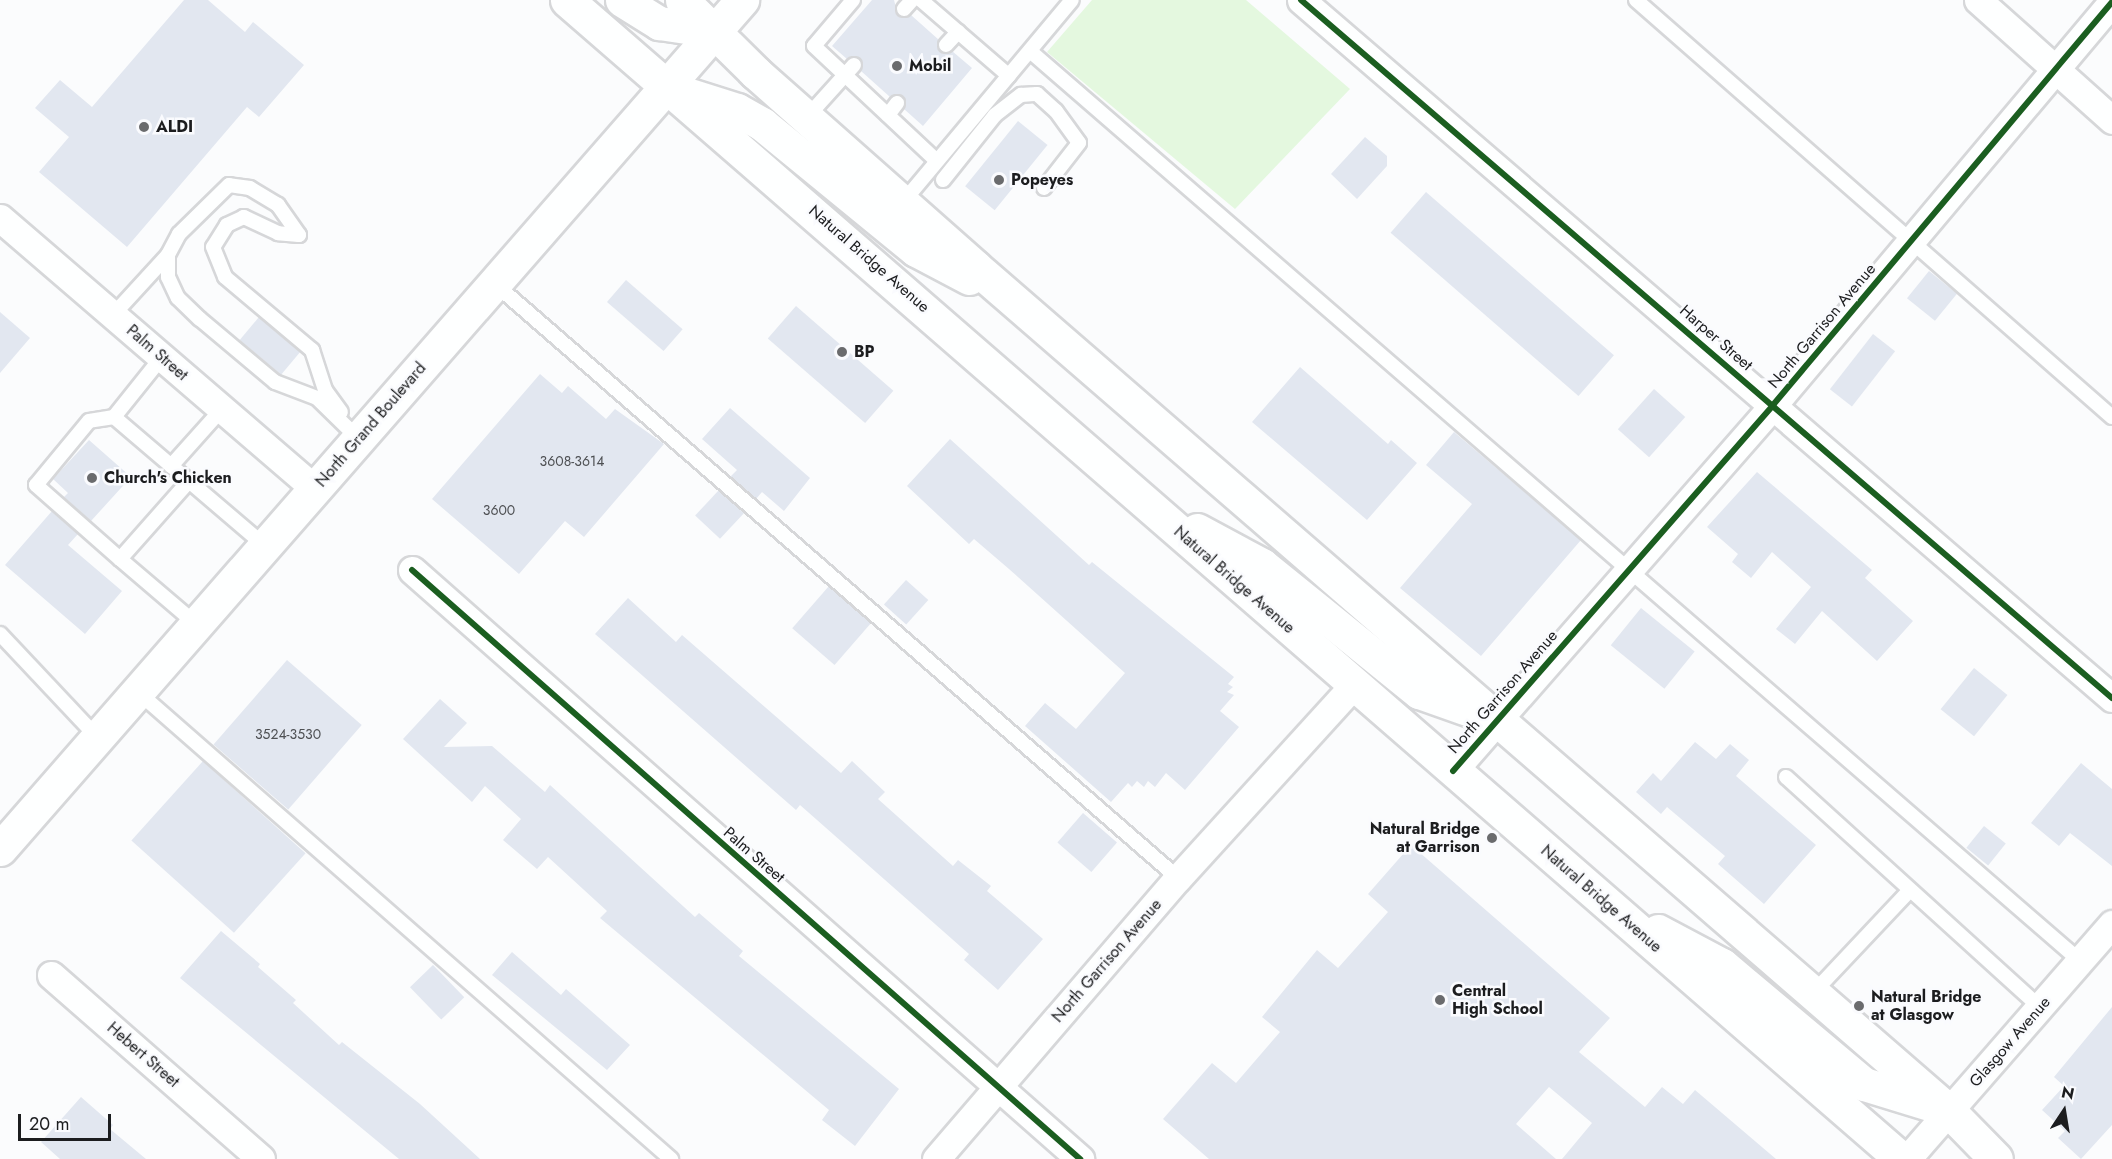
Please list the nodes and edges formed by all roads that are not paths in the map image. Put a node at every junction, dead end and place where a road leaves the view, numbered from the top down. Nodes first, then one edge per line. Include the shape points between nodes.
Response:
1 (567, 0) edge
2 (622, 0) edge
3 (682, 0) edge
4 (742, 0) edge
5 (854, 0) edge
6 (921, 0) edge
7 (1072, 0) edge
8 (1301, 0) edge
9 (1636, 0) edge
10 (1978, 0) edge
11 (2112, 2) edge
12 (714, 31) junction
13 (957, 32) junction
14 (946, 45) dead end
15 (1029, 51) junction
16 (2056, 69) junction
17 (849, 70) junction
18 (1009, 76) junction
19 (665, 88) junction
20 (897, 103) dead end
21 (888, 115) junction
22 (807, 117) junction
23 (2112, 120) edge
24 (937, 161) junction
25 (943, 180) dead end
26 (1044, 188) dead end
27 (903, 202) junction
28 (0, 218) edge
29 (1911, 241) junction
30 (168, 255) junction
31 (495, 283) junction
32 (1018, 304) junction
33 (113, 315) junction
34 (162, 357) junction
35 (1773, 405) junction
36 (222, 409) junction
37 (114, 417) junction
38 (2112, 417) edge
39 (359, 439) junction
40 (171, 466) junction
41 (189, 481) junction
42 (315, 489) junction
43 (1145, 502) junction
44 (265, 546) junction
45 (120, 559) junction
46 (412, 570) dead end
47 (1627, 571) junction
48 (196, 624) junction
49 (0, 634) edge
50 (1353, 686) junction
51 (138, 692) junction
52 (2112, 698) edge
53 (1497, 720) junction
54 (98, 738) junction
55 (1453, 771) junction
56 (1786, 777) dead end
57 (0, 849) edge
58 (1179, 878) junction
59 (1910, 890) junction
60 (1609, 905) junction
61 (2109, 935) edge
62 (2080, 961) junction
63 (51, 975) dead end
64 (1812, 994) junction
65 (2040, 1007) junction
66 (999, 1088) junction
67 (1949, 1111) junction
68 (261, 1159) edge
69 (671, 1159) edge
70 (936, 1159) edge
71 (1080, 1159) edge
72 (1902, 1159) edge
73 (1906, 1159) edge
74 (1996, 1159) edge

1 - 19 main road, Natural Bridge Avenue
2 - 12 main road via 659,23
3 - 12 main road
4 - 12 main road, North Grand Boulevard
5 - 17 lane via 814,46
6 - 13 lane
7 - 15 lane
8 - 35 street, Harper Street
9 - 29 lane
10 - 16 street
11 - 16 street, North Garrison Avenue
12 - 19 main road, North Grand Boulevard
12 - 22 main road
13 - 14 lane
13 - 18 lane
15 - 18 lane
15 - 47 lane
16 - 23 street
16 - 29 street, North Garrison Avenue
17 - 21 lane
17 - 22 lane
18 - 24 lane
19 - 31 main road, North Grand Boulevard
19 - 32 main road via 713,100 749,116 916,250
19 - 43 main road, Natural Bridge Avenue via 857,248
20 - 21 lane
21 - 24 lane
22 - 27 main road
24 - 27 lane
25 - 26 lane via 995,115 1021,95 1037,94 1056,111 1079,143
27 - 32 main road
28 - 33 street, Palm Street
29 - 35 street, North Garrison Avenue
29 - 38 lane
30 - 33 lane
30 - 39 lane via 168,277 178,298 276,382 317,398
30 - 39 lane via 178,234 229,185 250,188 278,205 299,235 278,233 244,218 226,225 213,247 225,277 312,350 325,390
31 - 39 main road, North Grand Boulevard
31 - 58 lane
32 - 53 main road
33 - 34 street, Palm Street
34 - 36 street, Palm Street
34 - 37 lane
35 - 47 street, North Garrison Avenue
35 - 52 street, Harper Street
36 - 40 lane
36 - 42 street, Palm Street
37 - 40 lane
37 - 45 lane via 89,421 36,485
39 - 42 main road, North Grand Boulevard
40 - 41 lane
41 - 44 lane
41 - 45 lane
42 - 44 main road, North Grand Boulevard
43 - 50 main road, Natural Bridge Avenue
43 - 53 main road via 1262,565 1419,692
44 - 48 main road, North Grand Boulevard
45 - 48 lane
46 - 66 street, Palm Street
47 - 53 street, North Garrison Avenue
47 - 62 lane
48 - 51 main road, North Grand Boulevard
49 - 54 lane
50 - 55 main road, Natural Bridge Avenue
50 - 58 street, North Garrison Avenue
51 - 54 main road, North Grand Boulevard
51 - 69 lane
53 - 55 street, North Garrison Avenue
53 - 64 main road
54 - 57 main road, North Grand Boulevard
55 - 60 main road, Natural Bridge Avenue
56 - 59 lane
58 - 66 street, North Garrison Avenue
59 - 64 lane
59 - 65 lane
60 - 67 main road via 1722,965 1864,1084
60 - 72 main road, Natural Bridge Avenue
61 - 62 street, Glasgow Avenue
62 - 65 street, Glasgow Avenue
63 - 68 street, Hebert Street
64 - 67 main road
65 - 67 street, Glasgow Avenue
66 - 70 street, North Garrison Avenue
66 - 71 street, Palm Street
67 - 73 street, Glasgow Avenue
67 - 74 main road

